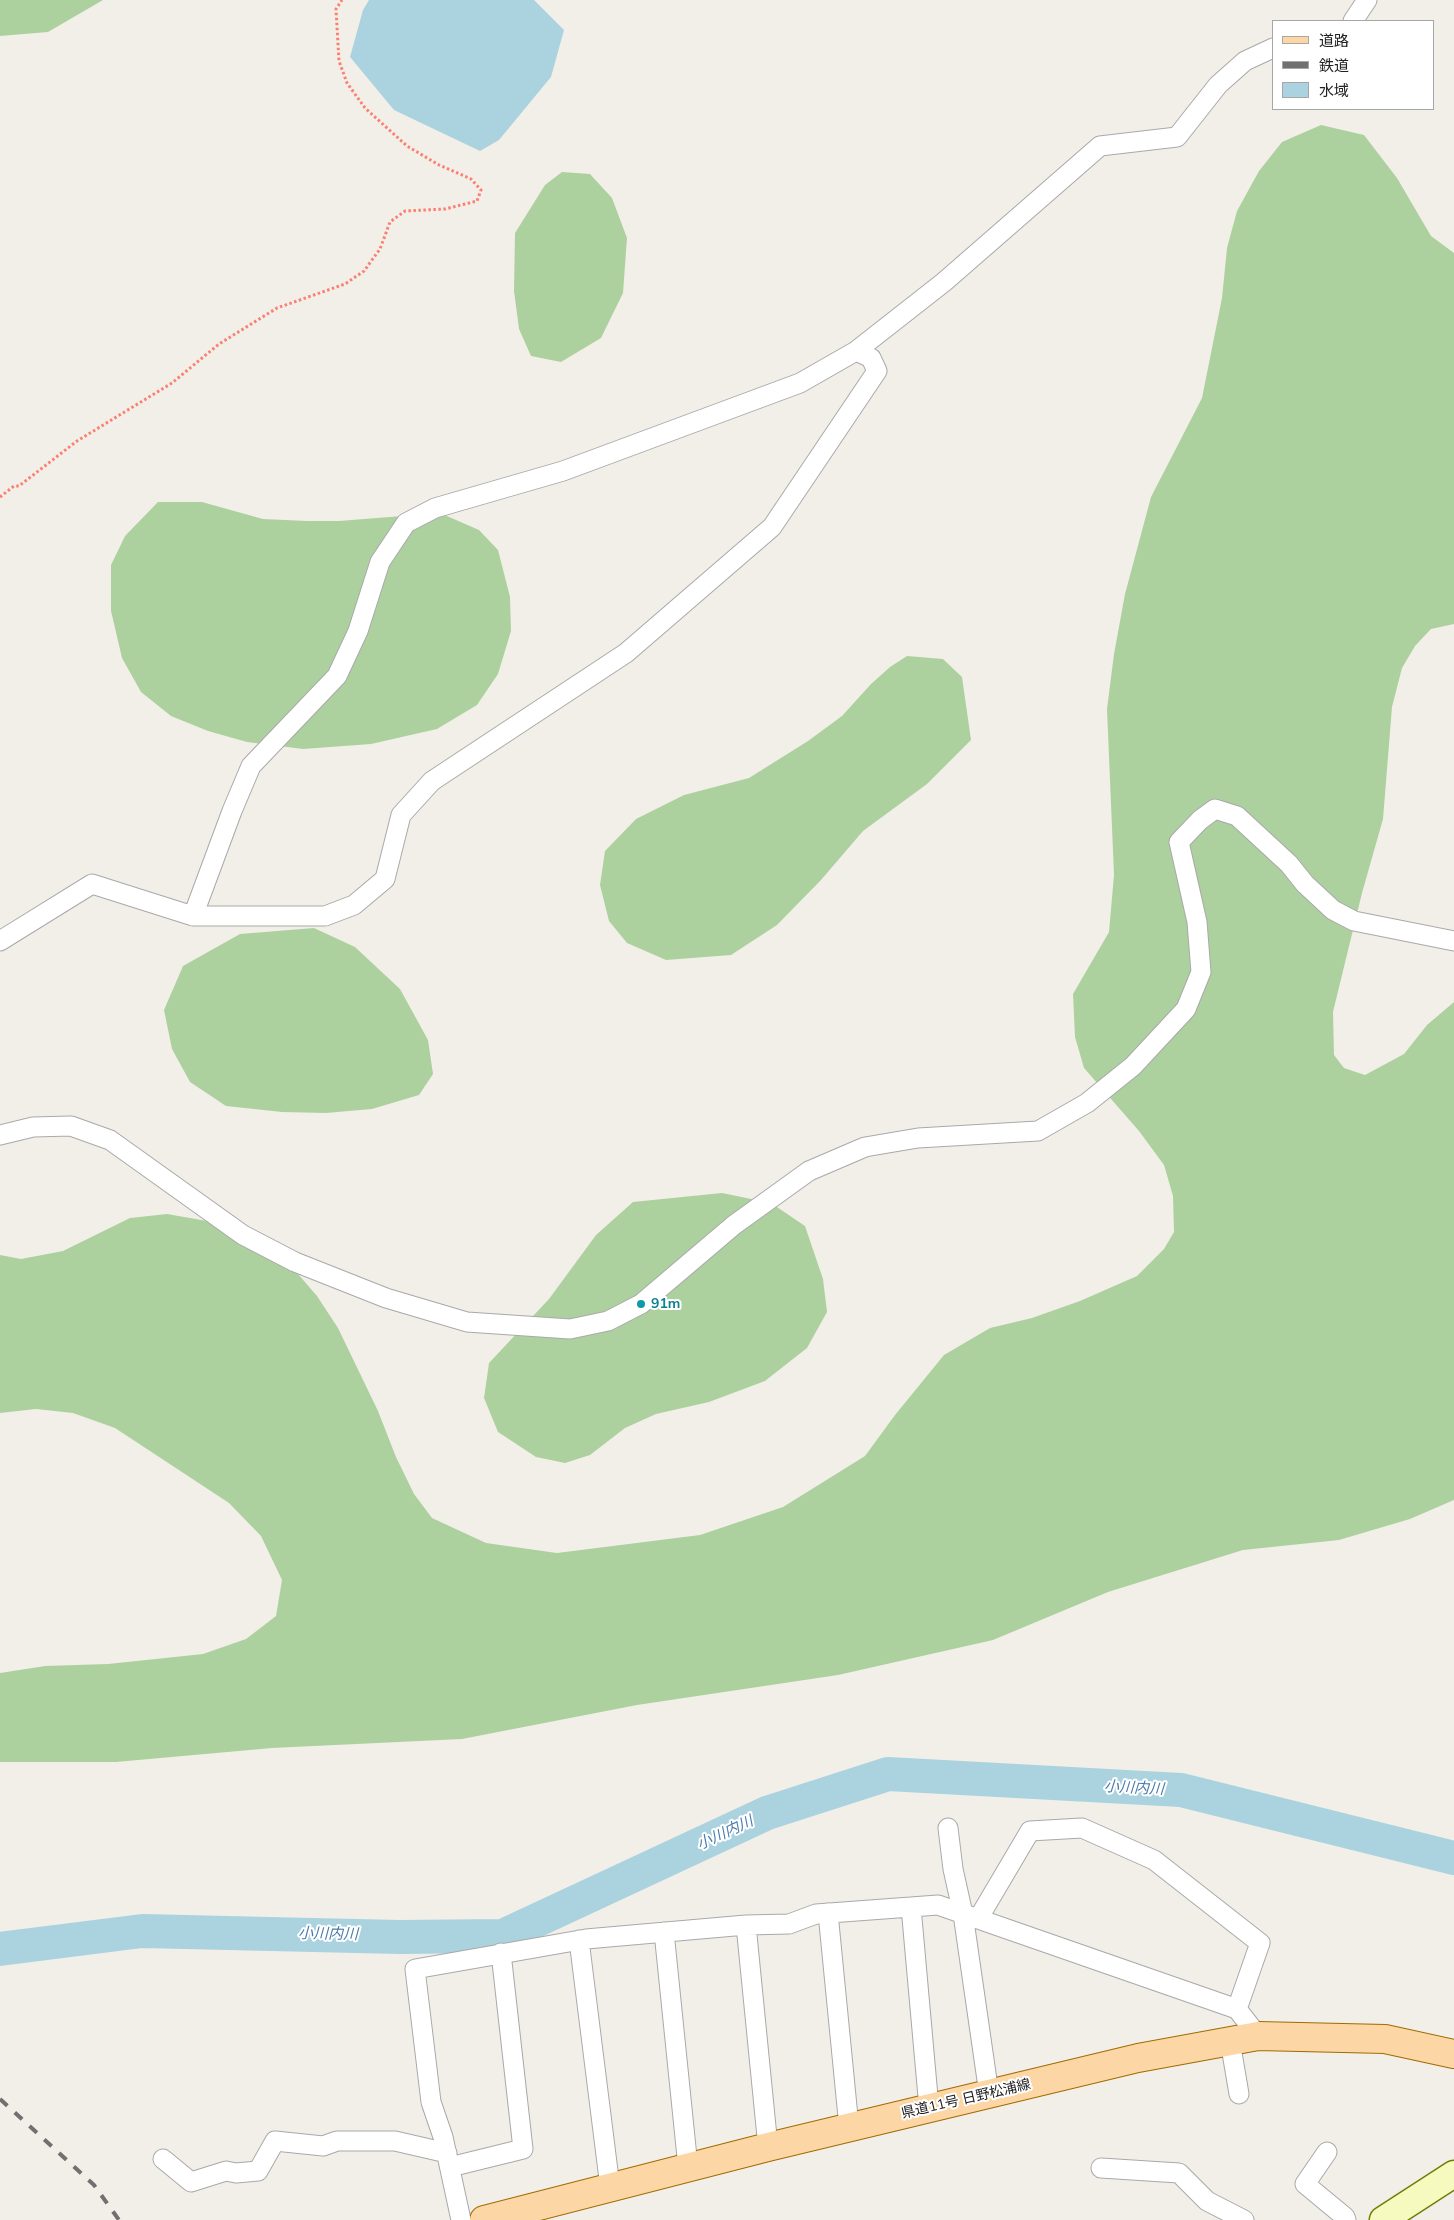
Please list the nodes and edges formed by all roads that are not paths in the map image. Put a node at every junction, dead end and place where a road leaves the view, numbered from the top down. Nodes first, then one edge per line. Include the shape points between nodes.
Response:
1 (1367, 0) edge
2 (1354, 20) edge
3 (1272, 48) edge
4 (856, 351) junction
5 (193, 916) junction
6 (0, 941) edge
7 (1454, 941) edge
8 (0, 1135) edge
9 (948, 1828) dead end
10 (911, 1907) junction
11 (828, 1913) junction
12 (971, 1916) junction
13 (746, 1925) junction
14 (664, 1932) junction
15 (579, 1940) junction
16 (501, 1953) junction
17 (1237, 2009) junction
18 (1258, 2036) junction
19 (1230, 2041) junction
20 (1454, 2054) edge
21 (989, 2094) junction
22 (1239, 2094) dead end
23 (929, 2108) junction
24 (849, 2128) junction
25 (768, 2147) junction
26 (1327, 2152) dead end
27 (163, 2159) dead end
28 (449, 2160) junction
29 (688, 2167) junction
30 (1102, 2168) dead end
31 (1454, 2174) edge
32 (610, 2188) junction
33 (461, 2220) edge
34 (484, 2220) edge
35 (1244, 2220) edge
36 (1346, 2220) edge
37 (1383, 2220) edge

1 - 2 street
3 - 4 street via 1245,61 1218,85 1177,137 1100,146 944,282
4 - 5 street via 791,386 563,471 435,508 406,523 380,562 358,631 336,676 251,766
4 - 5 street via 871,358 877,371 772,527 626,654 432,781 401,815 385,880 371,892 354,904 326,916
5 - 6 street via 92,884
7 - 8 street via 1354,921 1333,910 1237,816 1215,809 1179,842 1197,922 1201,972 1186,1009 1133,1066 1087,1103 1038,1131 918,1138 864,1147 809,1171 734,1225 641,1304 608,1321 570,1329 467,1322 386,1298 295,1262 243,1235 110,1140 71,1126 33,1127
9 - 12 street via 953,1869
10 - 11 street
10 - 12 street via 938,1905
10 - 23 street
11 - 13 street via 789,1924
11 - 24 street
12 - 17 street
12 - 17 street via 1030,1831 1082,1828 1154,1860 1260,1943
12 - 21 street
13 - 14 street
13 - 25 street
14 - 15 street
14 - 29 street
15 - 16 street
15 - 32 street
16 - 28 street via 523,2149
16 - 28 street via 415,1969 431,2102
17 - 18 street
18 - 19 main road, 県道11号 日野松浦線
18 - 20 main road, 県道11号 日野松浦線 via 1385,2039
19 - 21 main road, 県道11号 日野松浦線 via 1138,2058
19 - 22 street
21 - 23 main road, 県道11号 日野松浦線
23 - 24 main road, 県道11号 日野松浦線
24 - 25 main road, 県道11号 日野松浦線
25 - 29 main road, 県道11号 日野松浦線
26 - 36 street via 1305,2184
27 - 28 street via 191,2182 226,2171 258,2171 275,2141 323,2146 337,2141 395,2141
28 - 33 street
29 - 32 main road, 県道11号 日野松浦線
30 - 35 street via 1179,2173 1207,2201
31 - 37 street
32 - 34 main road, 県道11号 日野松浦線

